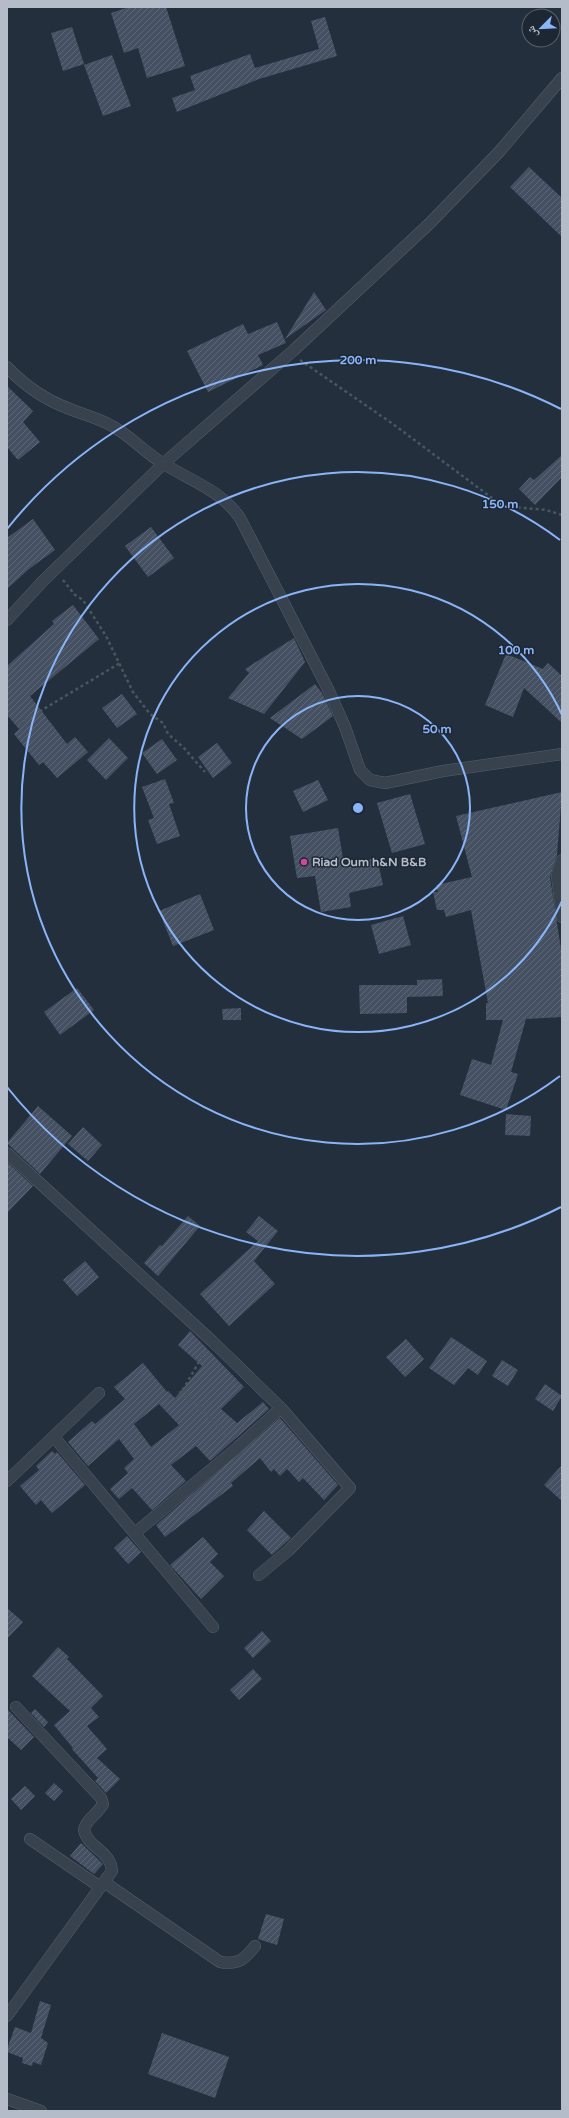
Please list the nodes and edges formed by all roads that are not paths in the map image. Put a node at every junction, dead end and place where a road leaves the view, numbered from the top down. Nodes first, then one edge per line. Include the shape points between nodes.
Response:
1 (562, 78) edge
2 (7, 367) edge
3 (163, 464) junction
4 (7, 620) edge
5 (562, 754) edge
6 (562, 860) edge
7 (562, 917) edge
8 (7, 1153) edge
9 (99, 1394) dead end
10 (281, 1408) junction
11 (54, 1437) junction
12 (7, 1481) edge
13 (135, 1533) junction
14 (259, 1575) dead end
15 (213, 1627) dead end
16 (16, 1707) dead end
17 (30, 1839) dead end
18 (102, 1885) junction
19 (255, 1946) dead end
20 (7, 2016) edge
21 (7, 2099) edge
22 (41, 2111) edge

1 - 3 street via 522,126 448,205 290,353
2 - 3 street via 22,382 60,406 114,426
3 - 4 street via 54,570
3 - 5 street via 220,495 232,505 328,689 360,770 370,780 385,783 443,771
6 - 7 street via 557,876
8 - 10 street via 212,1341
9 - 11 street
10 - 13 street
10 - 14 street via 350,1488 289,1550
11 - 12 street
11 - 13 street
13 - 15 street
16 - 18 street via 103,1801 84,1830 87,1838 110,1861 112,1871
17 - 18 street
18 - 19 street via 220,1962 232,1963 246,1958
18 - 20 street
21 - 22 street

